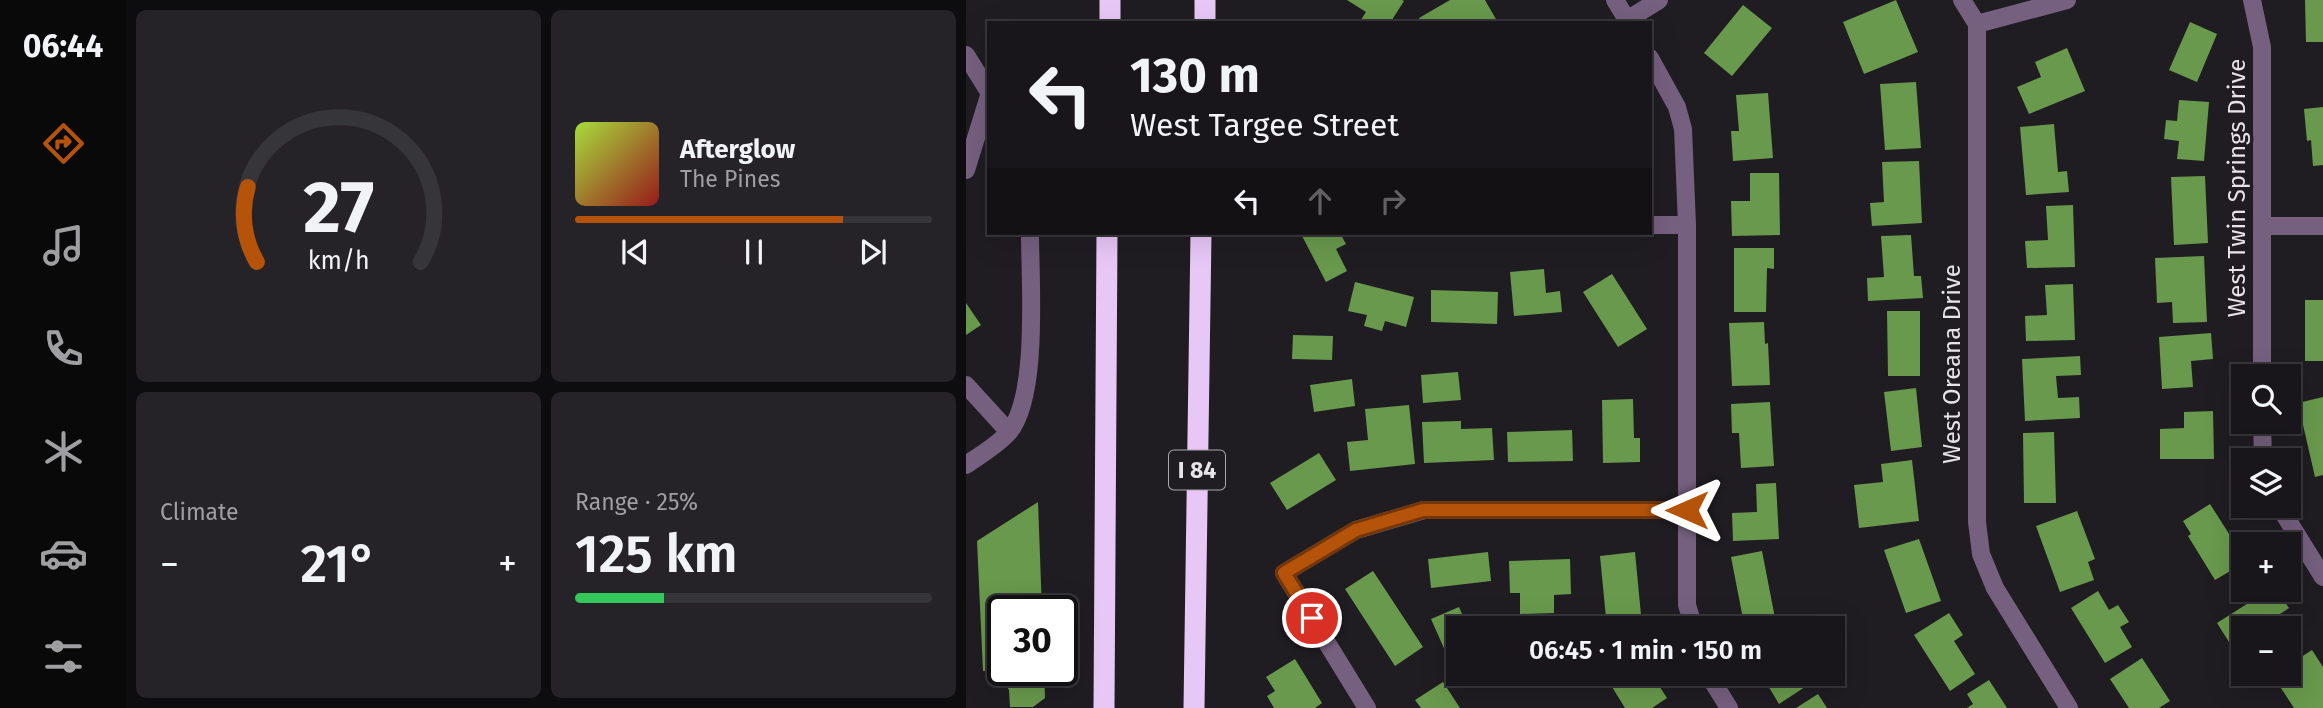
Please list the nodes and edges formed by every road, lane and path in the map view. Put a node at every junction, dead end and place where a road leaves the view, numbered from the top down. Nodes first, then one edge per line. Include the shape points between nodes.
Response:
1 (1110, 0) edge
2 (1205, 0) edge
3 (1615, 0) edge
4 (1659, 0) edge
5 (1962, 0) edge
6 (2067, 0) edge
7 (2252, 0) edge
8 (1110, 21) edge
9 (1205, 21) edge
10 (1628, 21) edge
11 (1977, 24) junction
12 (966, 55) edge
13 (1652, 62) edge
14 (987, 91) edge
15 (987, 101) edge
16 (966, 170) edge
17 (1652, 225) edge
18 (1687, 225) junction
19 (2262, 226) junction
20 (2323, 226) edge
21 (1030, 235) edge
22 (1107, 235) edge
23 (1201, 235) edge
24 (2262, 364) edge
25 (966, 385) edge
26 (1009, 432) junction
27 (966, 464) edge
28 (1687, 510) junction
29 (2286, 518) edge
30 (2323, 577) edge
31 (1690, 616) edge
32 (1715, 686) edge
33 (1104, 708) edge
34 (1194, 708) edge
35 (1367, 708) edge
36 (1729, 708) edge
37 (2069, 708) edge

1 - 8 highway
2 - 9 highway
3 - 10 street
4 - 10 street
5 - 11 street
6 - 11 street
7 - 19 street, West Twin Springs Drive via 2262,47
11 - 37 street, West Oreana Drive via 1978,533 1995,587
12 - 14 street
13 - 18 street via 1677,107 1683,130
15 - 16 street
17 - 18 street
18 - 28 street
19 - 20 street
19 - 24 street, West Twin Springs Drive
21 - 26 street via 1029,361 1023,408
22 - 33 highway
23 - 34 highway, I 84
25 - 26 street
26 - 27 street
28 - 31 street
28 - 35 street via 1423,510 1356,530 1284,573
29 - 30 street
32 - 36 street

